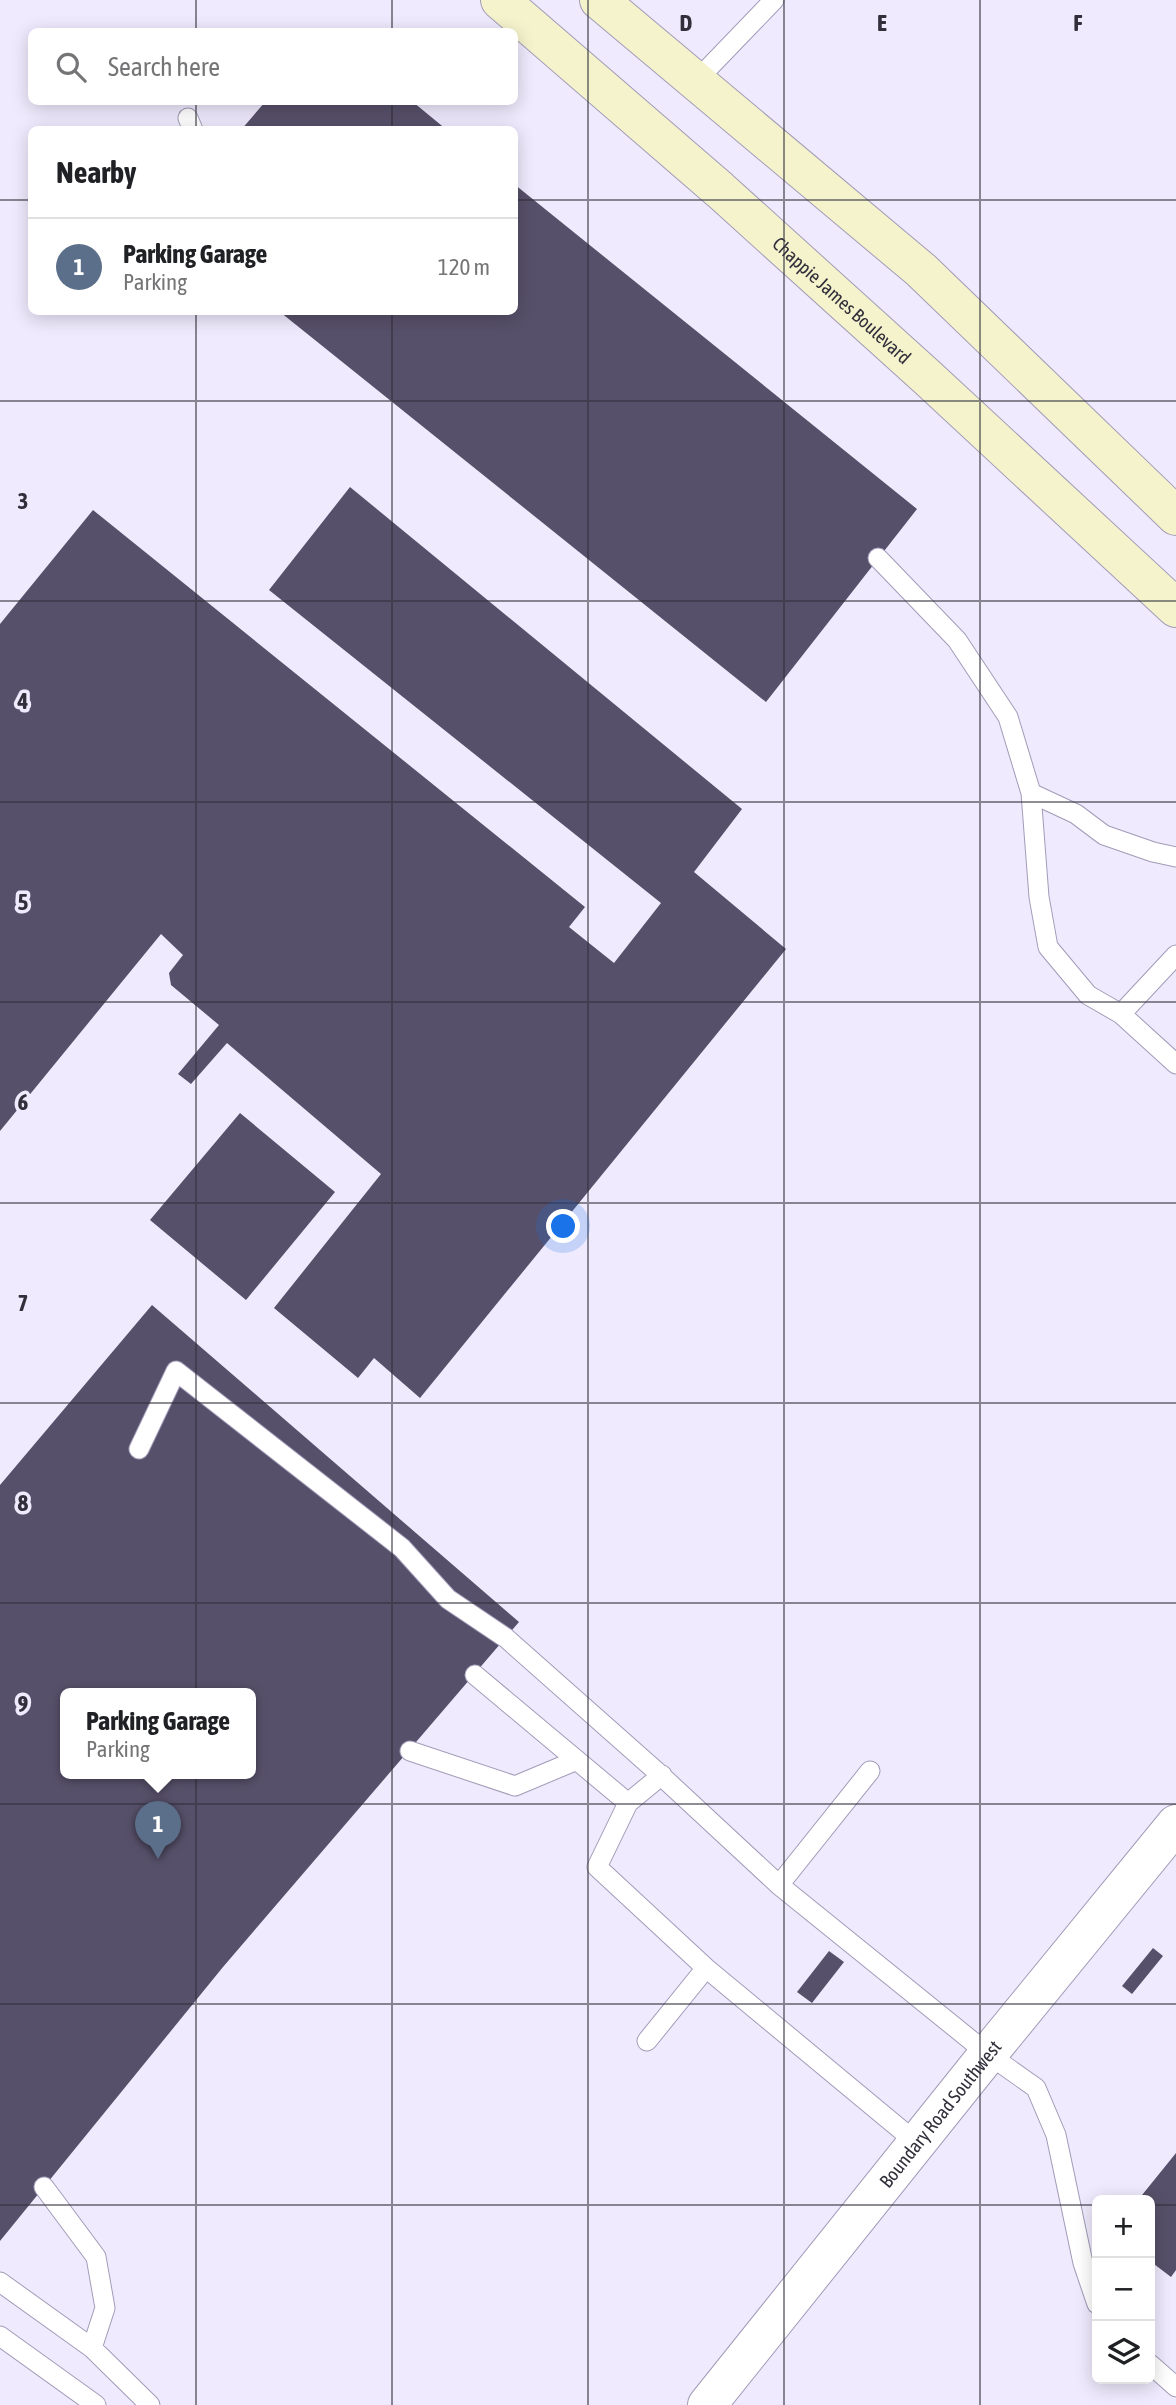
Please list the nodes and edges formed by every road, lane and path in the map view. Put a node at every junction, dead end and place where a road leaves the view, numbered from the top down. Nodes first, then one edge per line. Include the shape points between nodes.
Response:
1 (500, 0) edge
2 (599, 0) edge
3 (774, 0) edge
4 (696, 81) junction
5 (1176, 516) edge
6 (878, 558) dead end
7 (1176, 608) edge
8 (1031, 793) junction
9 (1176, 857) edge
10 (1176, 955) edge
11 (1121, 1014) junction
12 (1176, 1064) edge
13 (139, 1449) dead end
14 (475, 1675) dead end
15 (410, 1751) dead end
16 (577, 1760) junction
17 (870, 1771) dead end
18 (662, 1775) junction
19 (628, 1803) junction
20 (1176, 1824) edge
21 (779, 1885) junction
22 (706, 1968) junction
23 (647, 2041) dead end
24 (988, 2054) junction
25 (917, 2143) junction
26 (44, 2186) dead end
27 (0, 2283) edge
28 (1092, 2289) edge
29 (0, 2336) edge
30 (92, 2348) junction
31 (1155, 2368) edge
32 (1176, 2387) edge
33 (96, 2405) edge
34 (150, 2405) edge
35 (707, 2405) edge

1 - 7 street, Chappie James Boulevard via 730,199
2 - 4 street
3 - 4 lane
4 - 5 street via 921,270
6 - 8 lane via 957,640 1008,717
8 - 9 lane via 1076,814 1104,835
8 - 11 lane via 1048,947 1088,995
10 - 11 lane
11 - 12 lane
13 - 18 lane via 176,1371 402,1548 448,1599 506,1638
14 - 16 lane
15 - 16 lane via 515,1786
16 - 19 lane
17 - 21 lane
18 - 19 lane
18 - 21 lane
19 - 22 lane via 597,1867
20 - 24 street, Boundary Road Southwest
21 - 24 lane
22 - 23 lane
22 - 25 lane
24 - 25 street, Boundary Road Southwest
24 - 28 lane via 1036,2088 1056,2135
25 - 35 street, Boundary Road Southwest
26 - 30 lane via 96,2257 106,2308
27 - 30 lane
29 - 33 lane
30 - 34 lane
31 - 32 lane

